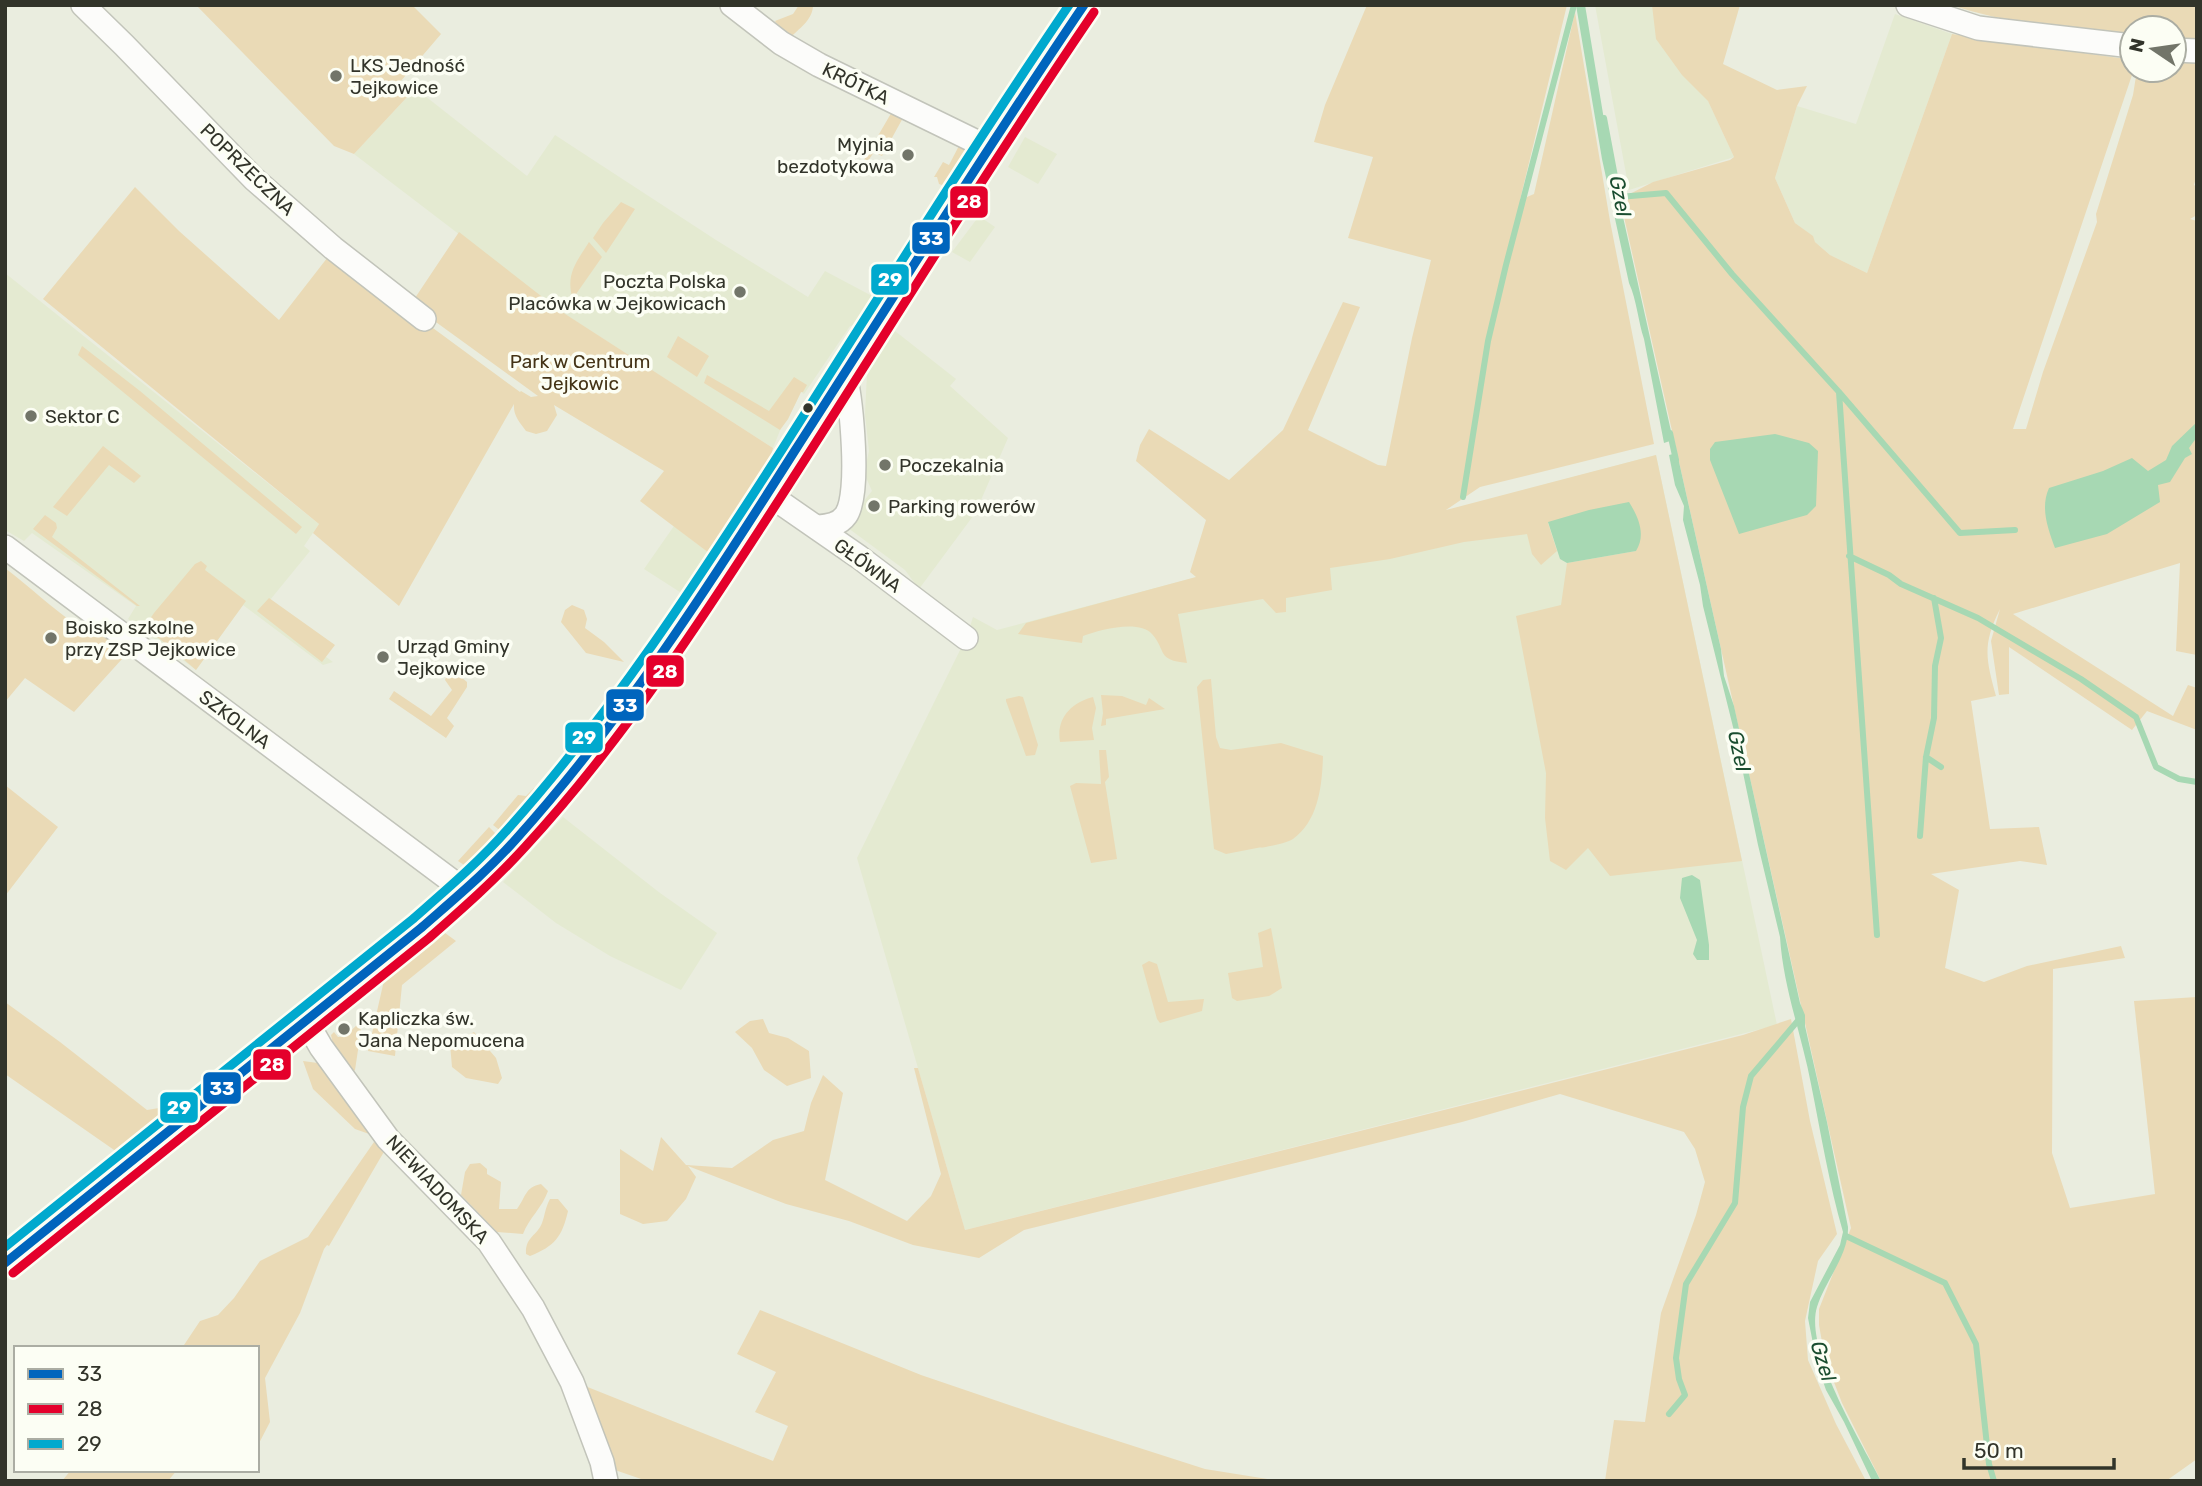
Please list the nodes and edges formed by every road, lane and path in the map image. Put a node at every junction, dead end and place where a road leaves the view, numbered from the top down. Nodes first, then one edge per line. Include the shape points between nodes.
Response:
1 (83, 5) edge
2 (732, 5) edge
3 (1084, 5) edge
4 (1908, 5) edge
5 (2118, 44) edge
6 (989, 148) junction
7 (424, 319) dead end
8 (845, 374) junction
9 (768, 494) junction
10 (817, 527) junction
11 (5, 547) edge
12 (966, 638) dead end
13 (465, 891) junction
14 (306, 1021) junction
15 (5, 1264) edge
16 (606, 1481) edge

1 - 7 street, POPRZECZNA via 254,179
2 - 6 street, KRÓTKA via 780,43 819,65
3 - 6 street
4 - 5 street via 1978,28
6 - 8 street
8 - 9 street
8 - 10 street via 850,404 851,500 841,520
9 - 10 street, GŁÓWNA
9 - 13 street via 618,713 537,816
10 - 12 street, GŁÓWNA
11 - 13 street, SZKOLNA
13 - 14 street
14 - 15 street
14 - 16 street, NIEWIADOMSKA via 388,1139 489,1242 526,1297 572,1382

